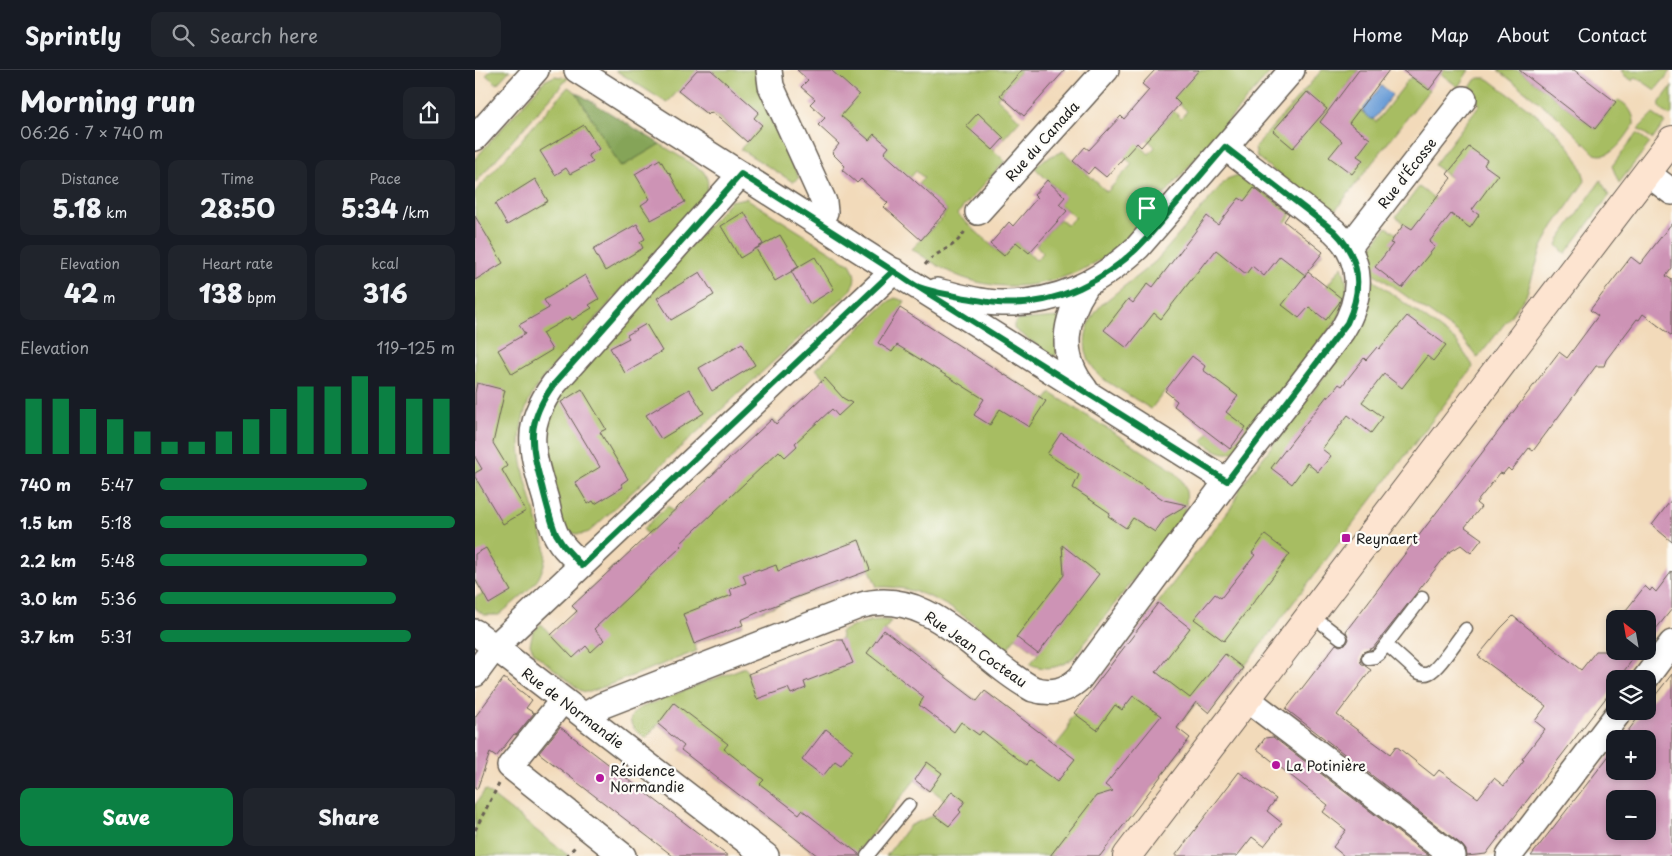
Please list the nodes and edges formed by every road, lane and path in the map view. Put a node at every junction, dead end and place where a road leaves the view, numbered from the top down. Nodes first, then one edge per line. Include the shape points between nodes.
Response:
1 (536, 70) edge
2 (577, 70) edge
3 (769, 70) edge
4 (1106, 70) edge
5 (1292, 70) edge
6 (1465, 99) dead end
7 (475, 138) edge
8 (1672, 140) edge
9 (1225, 147) junction
10 (741, 174) junction
11 (1663, 178) edge
12 (978, 212) joint
13 (819, 224) junction
14 (1349, 248) junction
15 (893, 271) junction
16 (922, 277) junction
17 (1086, 286) junction
18 (1088, 394) junction
19 (1227, 481) junction
20 (582, 566) junction
21 (1422, 598) dead end
22 (1466, 629) dead end
23 (475, 632) edge
24 (1672, 643) edge
25 (1387, 646) junction
26 (495, 647) junction
27 (1368, 658) dead end
28 (1652, 670) edge
29 (475, 674) edge
30 (563, 700) junction
31 (1253, 704) junction
32 (584, 716) junction
33 (1613, 720) edge
34 (510, 766) junction
35 (909, 805) dead end
36 (475, 830) edge
37 (623, 856) edge
38 (767, 856) edge
39 (867, 856) edge
40 (1127, 856) edge
41 (1148, 856) edge
42 (1453, 856) edge
43 (1509, 856) edge

1 - 7 street
2 - 10 street
3 - 13 street via 771,86 822,194 826,208
4 - 12 street, Rue du Canada
5 - 9 street
6 - 14 street, Rue d'Écosse
8 - 11 main road
9 - 14 street via 1334,231
9 - 17 street via 1138,247
10 - 13 street
10 - 20 street via 554,384 538,412 532,449 553,527 559,540
11 - 31 main road
11 - 31 main road via 1332,631
12 - 16 path via 959,241 933,256
13 - 15 street
14 - 19 street, Rue Jean Cocteau via 1355,262 1357,283 1355,303 1347,323
15 - 16 street
15 - 20 street
16 - 17 street via 1000,304 1034,301
16 - 18 street
17 - 18 street via 1070,317 1067,343 1071,369
18 - 19 street
19 - 32 street, Rue Jean Cocteau via 1080,678 1061,691 1047,693 1033,689 929,614 899,603 880,602 849,610 601,706
20 - 26 street
21 - 25 lane
22 - 25 lane via 1428,674 1417,672
23 - 26 street, Rue de Normandie
24 - 28 street
25 - 27 lane via 1377,656
26 - 29 street
26 - 30 street, Rue de Normandie
30 - 32 street, Rue de Normandie
30 - 34 street
31 - 40 main road
31 - 41 main road
31 - 42 street
32 - 38 street, Rue de Normandie
33 - 43 street
34 - 36 path
34 - 37 street
35 - 39 lane

